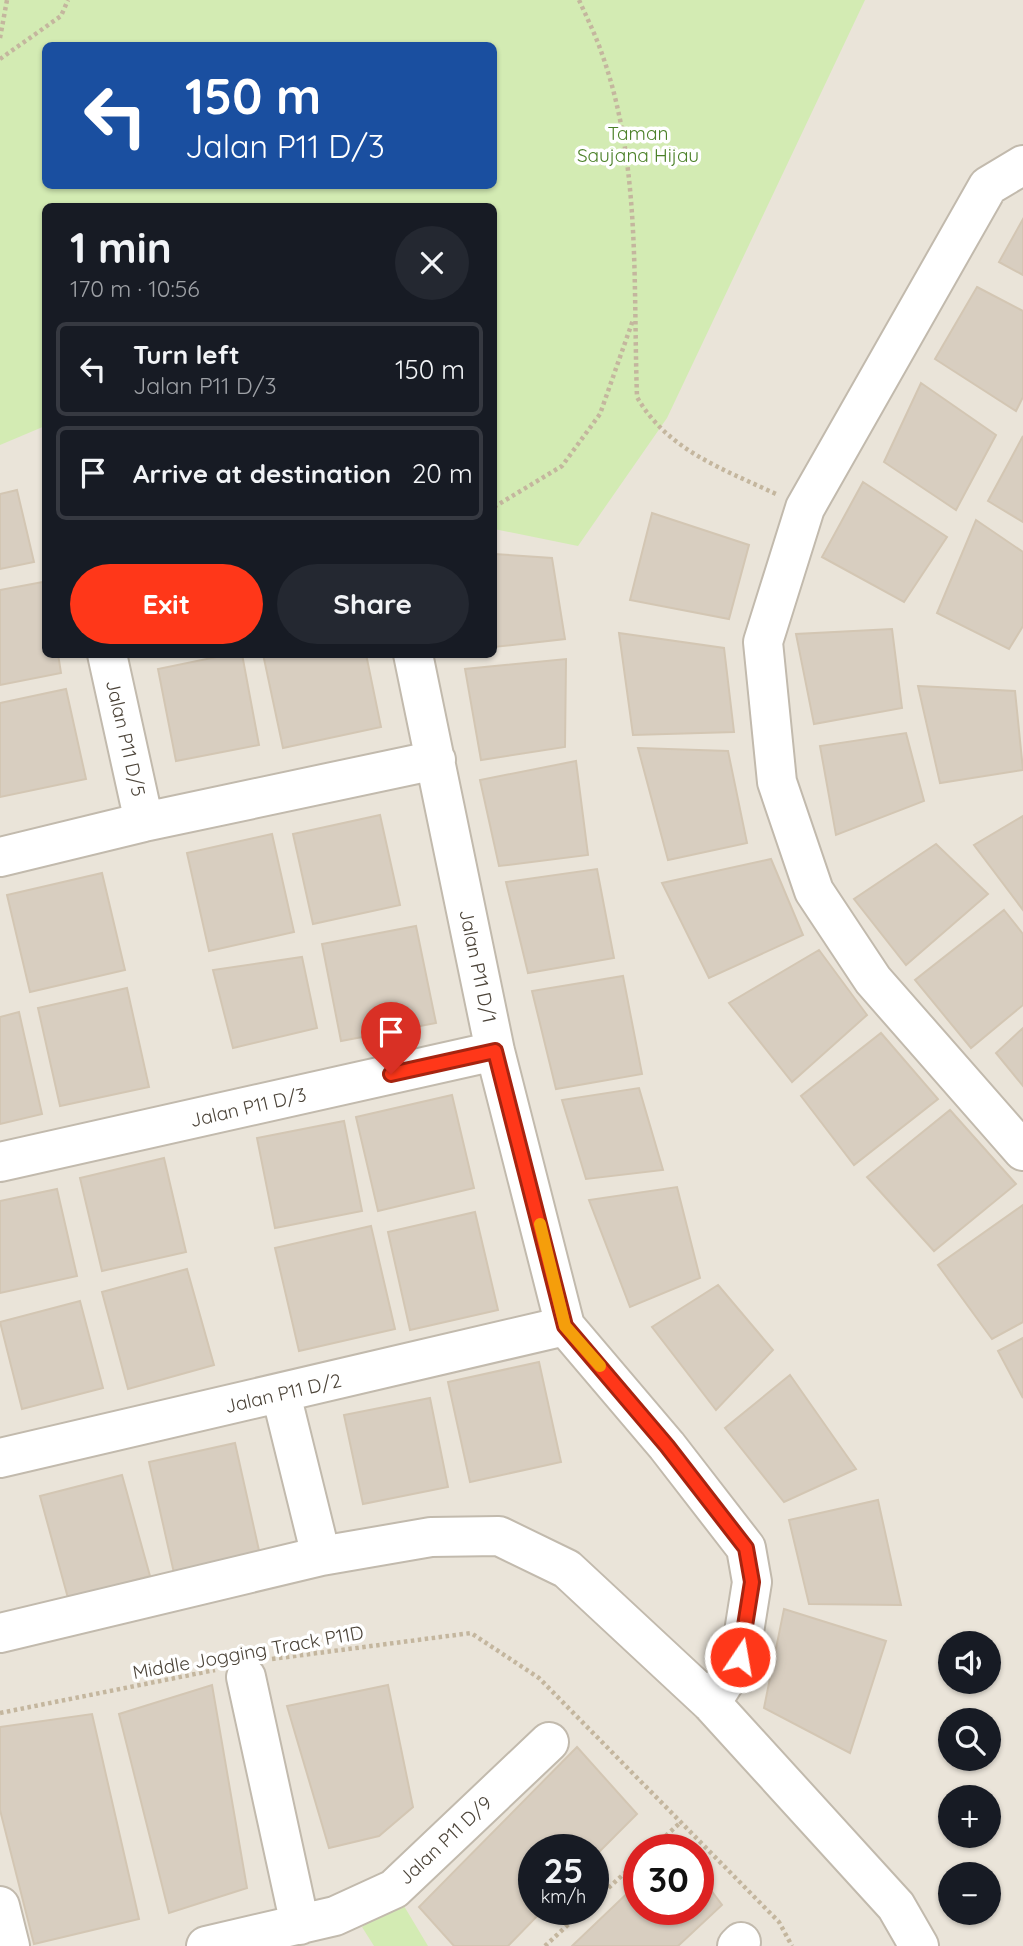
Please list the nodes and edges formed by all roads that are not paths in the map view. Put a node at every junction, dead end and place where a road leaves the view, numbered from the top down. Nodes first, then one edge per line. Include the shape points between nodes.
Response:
1 (1023, 165) edge
2 (108, 658) edge
3 (414, 658) edge
4 (436, 760) junction
5 (144, 822) junction
6 (0, 858) edge
7 (495, 1051) junction
8 (1023, 1151) edge
9 (0, 1162) edge
10 (565, 1326) junction
11 (281, 1394) junction
12 (0, 1458) edge
13 (321, 1556) junction
14 (0, 1633) edge
15 (245, 1669) road end
16 (711, 1703) junction
17 (548, 1742) dead end
18 (0, 1906) edge
19 (300, 1925) junction
20 (10, 1946) edge
21 (206, 1946) edge
22 (919, 1946) edge

1 - 8 street via 988,186 805,508 764,642 777,782 814,891 873,980
2 - 5 street, Jalan P11 D/5
3 - 4 street, Jalan P11 D/1
4 - 5 street
4 - 7 street, Jalan P11 D/1
5 - 6 street
7 - 9 street, Jalan P11 D/3
7 - 10 street, Jalan P11 D/1
10 - 11 street, Jalan P11 D/2
10 - 16 street, Jalan P11 D/1 via 746,1548 752,1582 740,1657
11 - 12 street, Jalan P11 D/2
11 - 13 street
13 - 14 street
13 - 16 street via 431,1537 499,1536 567,1569
15 - 19 street
16 - 22 street via 896,1906
17 - 19 street, Jalan P11 D/9 via 394,1888 335,1916
18 - 20 street
19 - 21 street, Jalan P11 D/9

